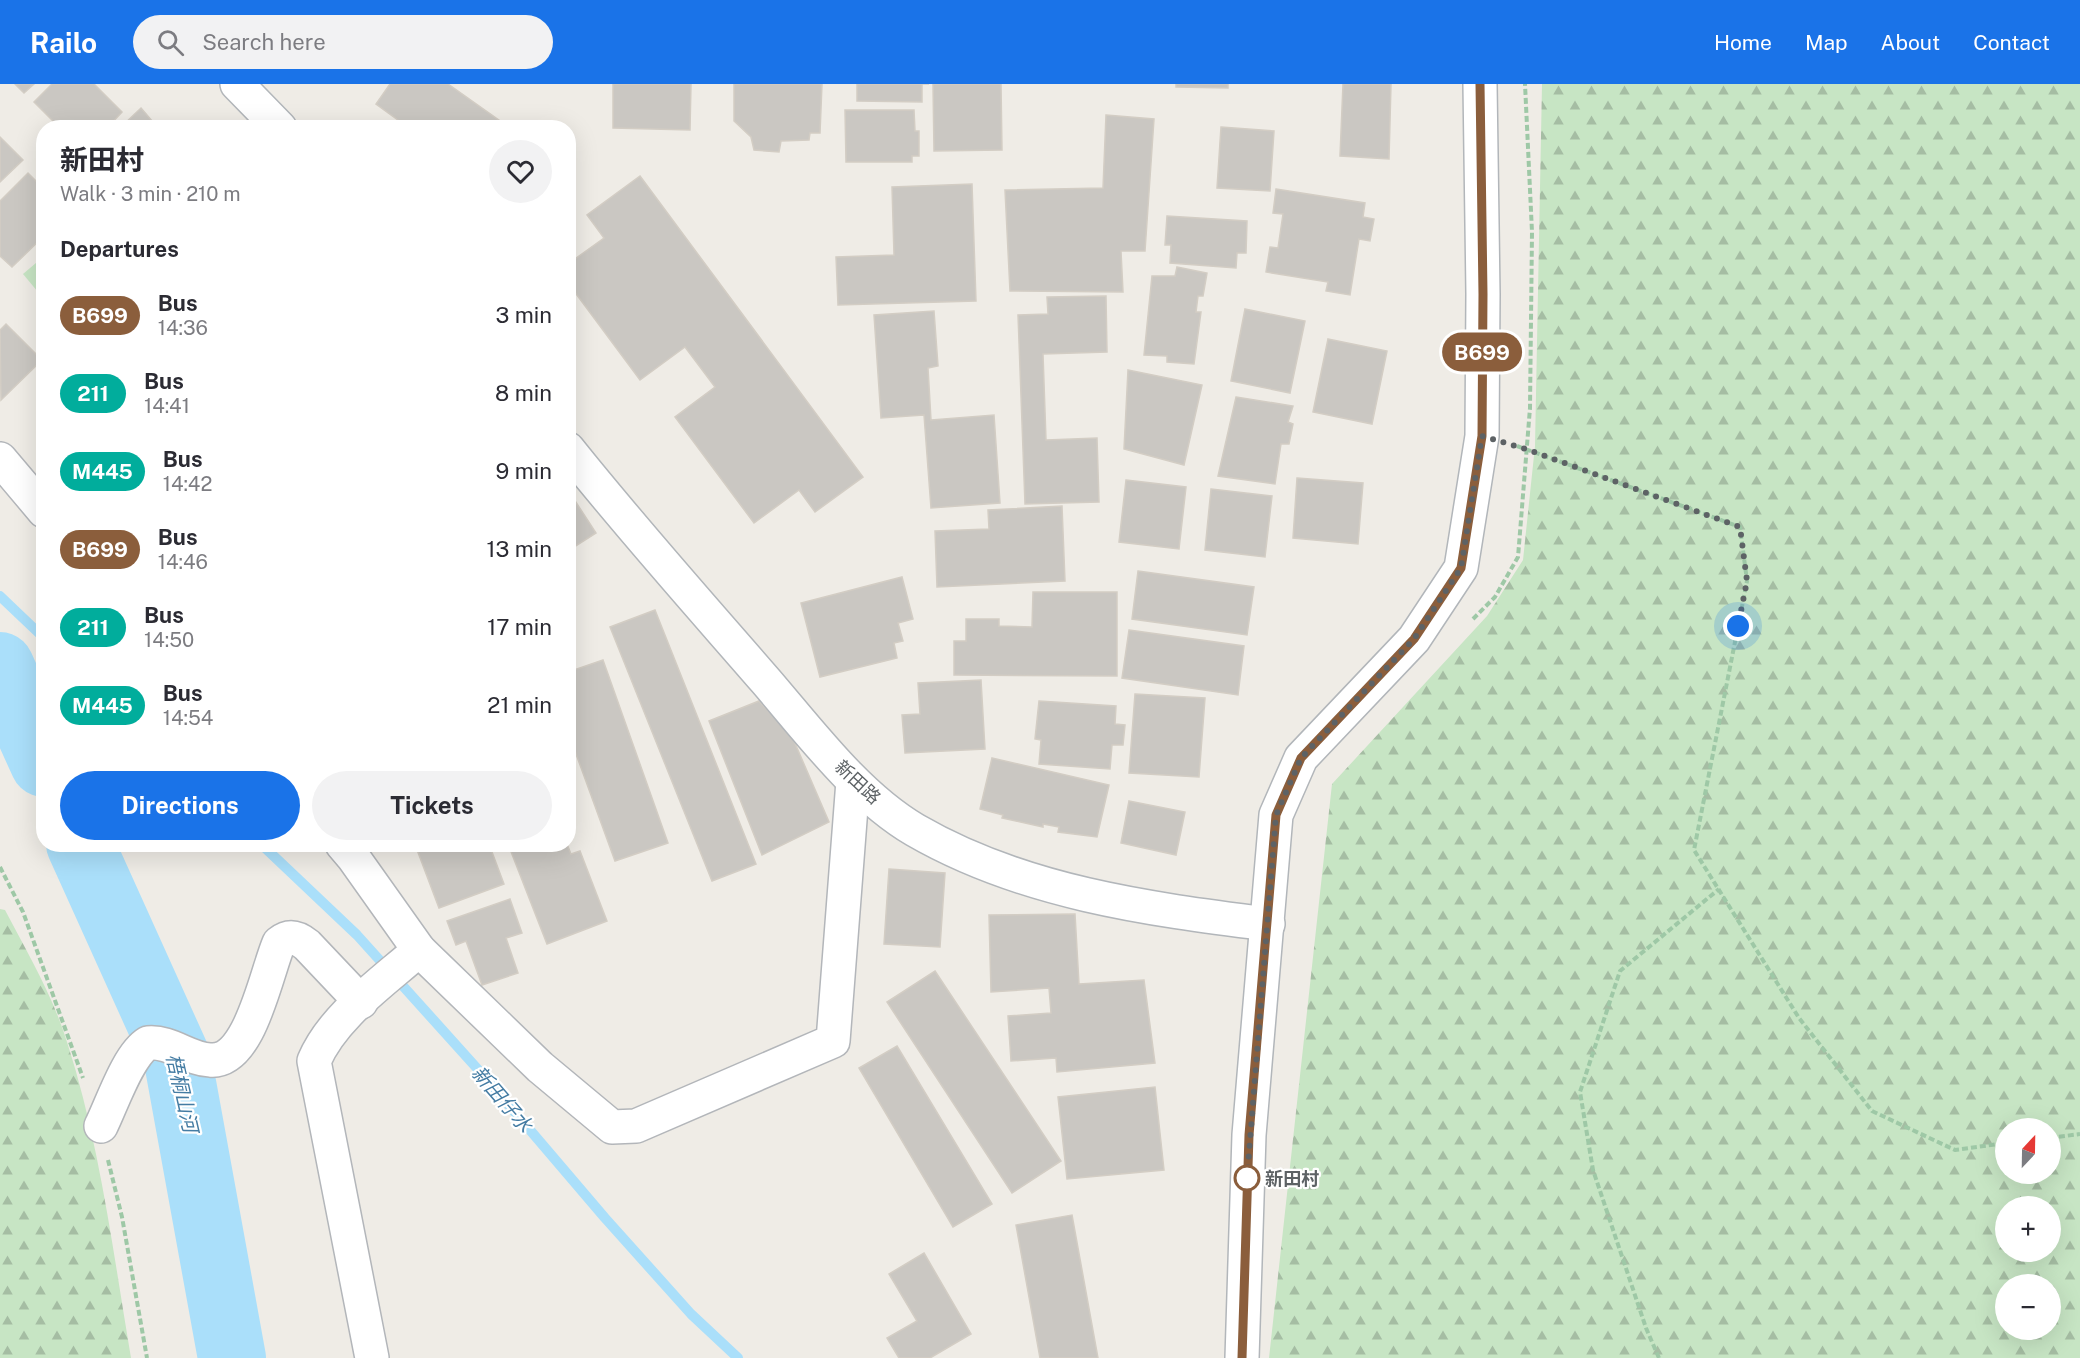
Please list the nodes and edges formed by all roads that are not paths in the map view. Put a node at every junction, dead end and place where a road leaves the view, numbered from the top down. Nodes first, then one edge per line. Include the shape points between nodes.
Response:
1 (237, 84) edge
2 (1480, 84) edge
3 (271, 120) edge
4 (0, 459) edge
5 (576, 459) edge
6 (36, 501) edge
7 (853, 781) junction
8 (349, 852) edge
9 (1268, 924) junction
10 (419, 950) junction
11 (361, 1002) junction
12 (100, 1126) dead end
13 (372, 1358) edge
14 (1242, 1358) edge

1 - 3 street
2 - 9 street via 1482,436 1461,568 1414,639 1301,758 1276,815
4 - 6 street
5 - 7 street, 新田路
7 - 9 street, 新田路 via 913,829 970,858 1053,886 1135,905
7 - 10 street via 833,1041 636,1126 612,1127 540,1067
8 - 10 street
9 - 14 street via 1249,1135
10 - 11 street
11 - 12 street via 307,945 299,939 285,939 276,950 247,1031 233,1053 212,1061 156,1042 148,1043 130,1062
11 - 13 street via 321,1045 314,1061

